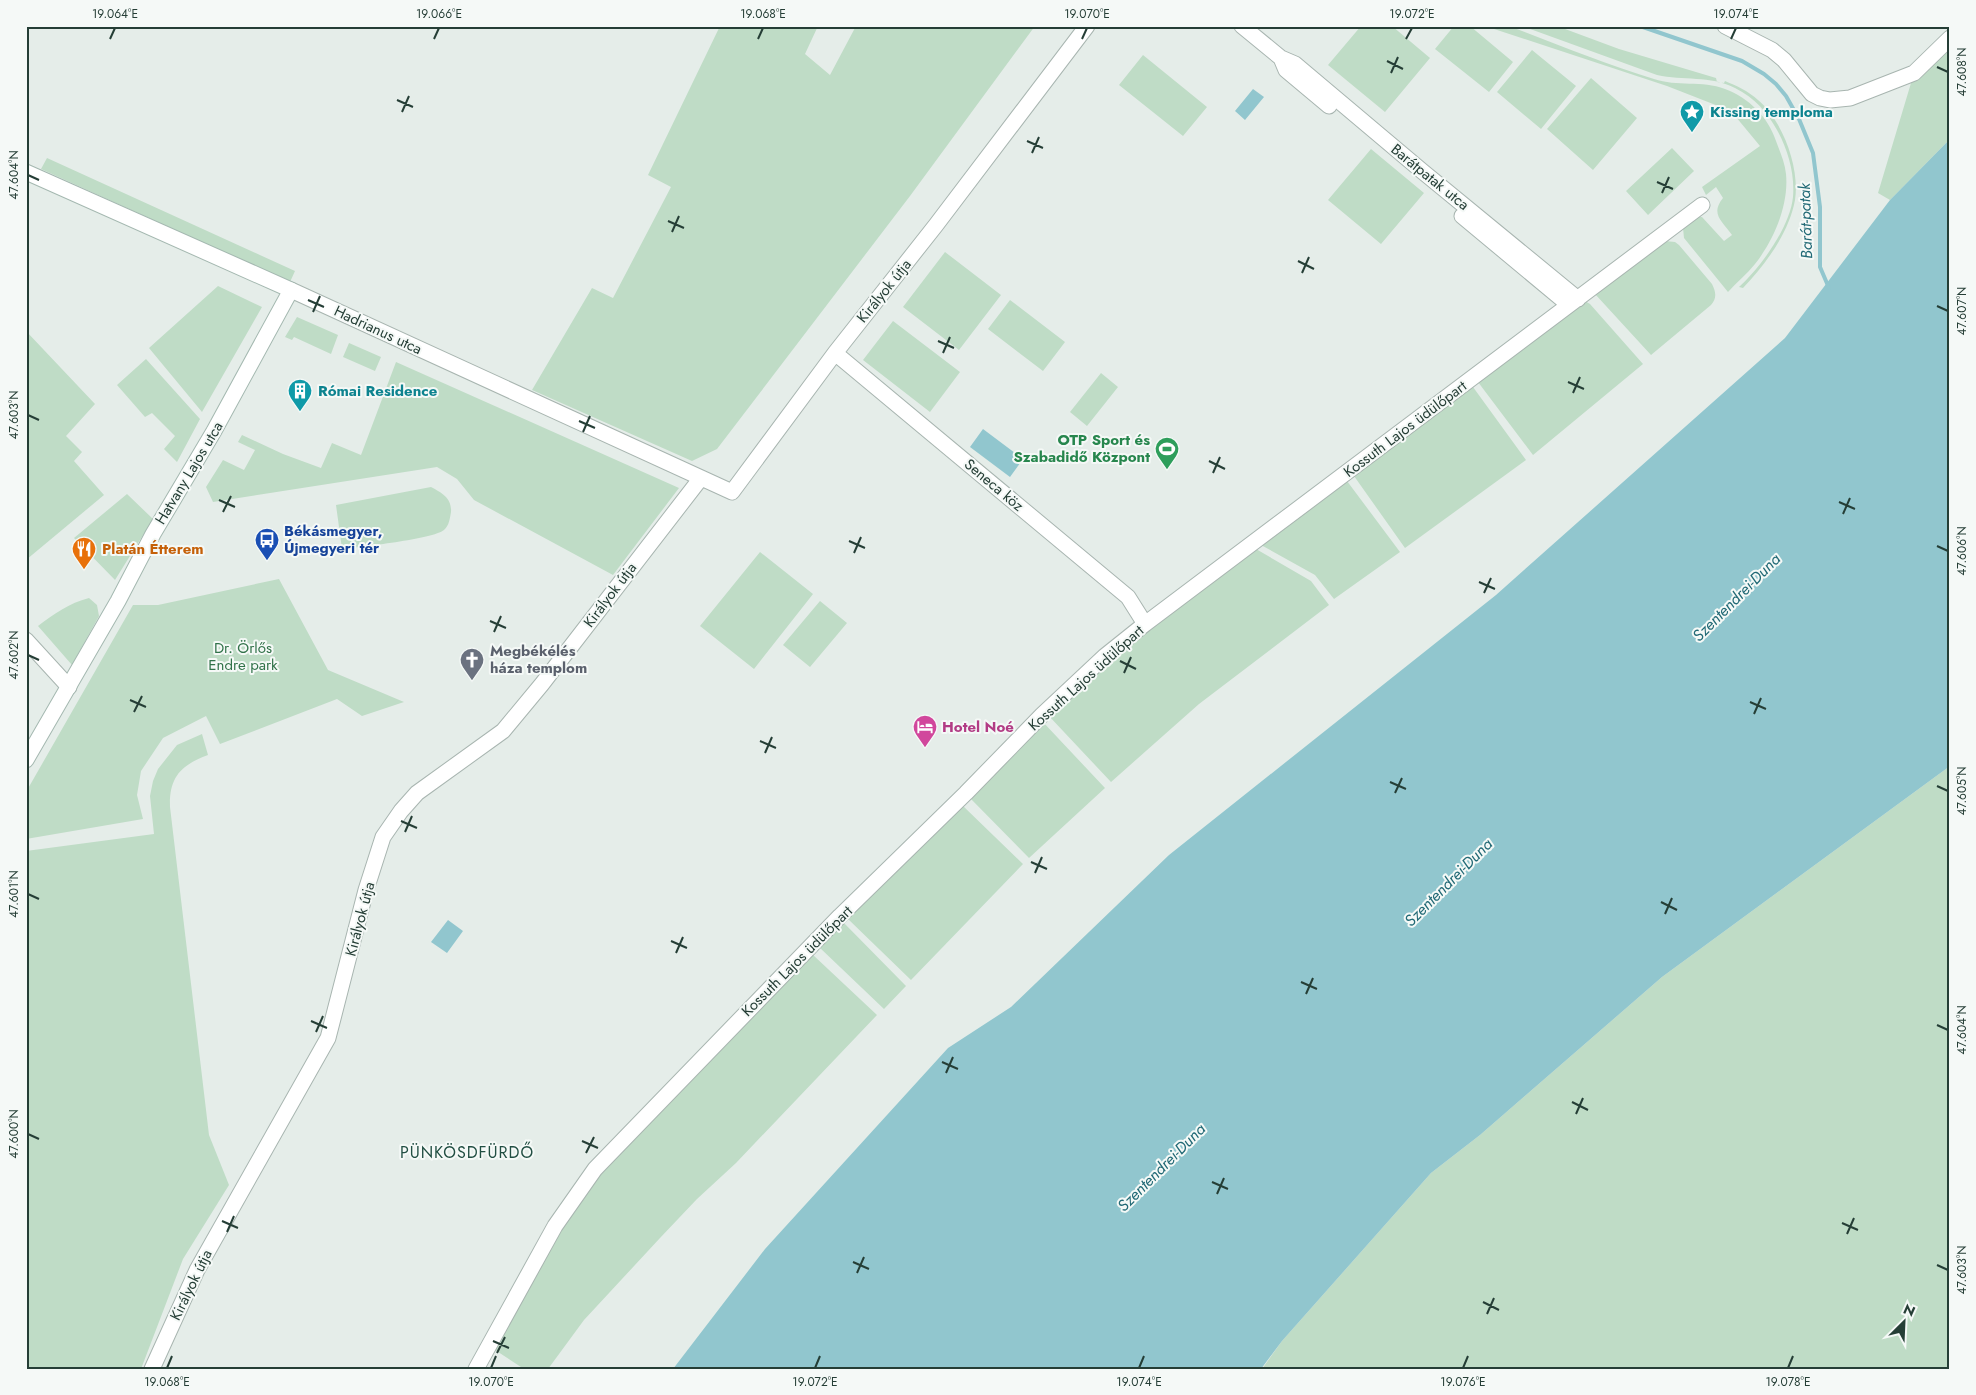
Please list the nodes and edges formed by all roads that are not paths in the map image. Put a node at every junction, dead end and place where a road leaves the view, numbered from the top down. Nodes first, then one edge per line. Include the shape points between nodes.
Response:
1 (1086, 26) edge
2 (1242, 26) edge
3 (1726, 26) edge
4 (1950, 38) edge
5 (26, 172) edge
6 (1702, 205) dead end
7 (291, 290) junction
8 (1574, 302) junction
9 (835, 353) junction
10 (701, 478) junction
11 (1145, 624) junction
12 (26, 640) edge
13 (69, 687) junction
14 (26, 760) edge
15 (152, 1369) edge
16 (476, 1369) edge

1 - 9 street, Királyok útja
2 - 8 street, Barátpatak utca via 1281,58 1286,70
3 - 4 street via 1772,50 1812,94 1830,100 1850,98 1914,73
5 - 7 street, Hadrianus utca
6 - 8 street, Kossuth Lajos üdülőpart
7 - 10 street, Hadrianus utca
7 - 13 street, Hatvany Lajos utca
8 - 11 street, Kossuth Lajos üdülőpart
9 - 10 street, Királyok útja via 732,492
9 - 11 street, Seneca köz via 1128,597
10 - 15 street, Királyok útja via 502,731 417,793 383,837 328,1038 197,1270
11 - 16 street, Kossuth Lajos üdülőpart via 1105,656 1042,715 840,916 595,1169 555,1226
12 - 13 street
13 - 14 street, Hatvany Lajos utca

